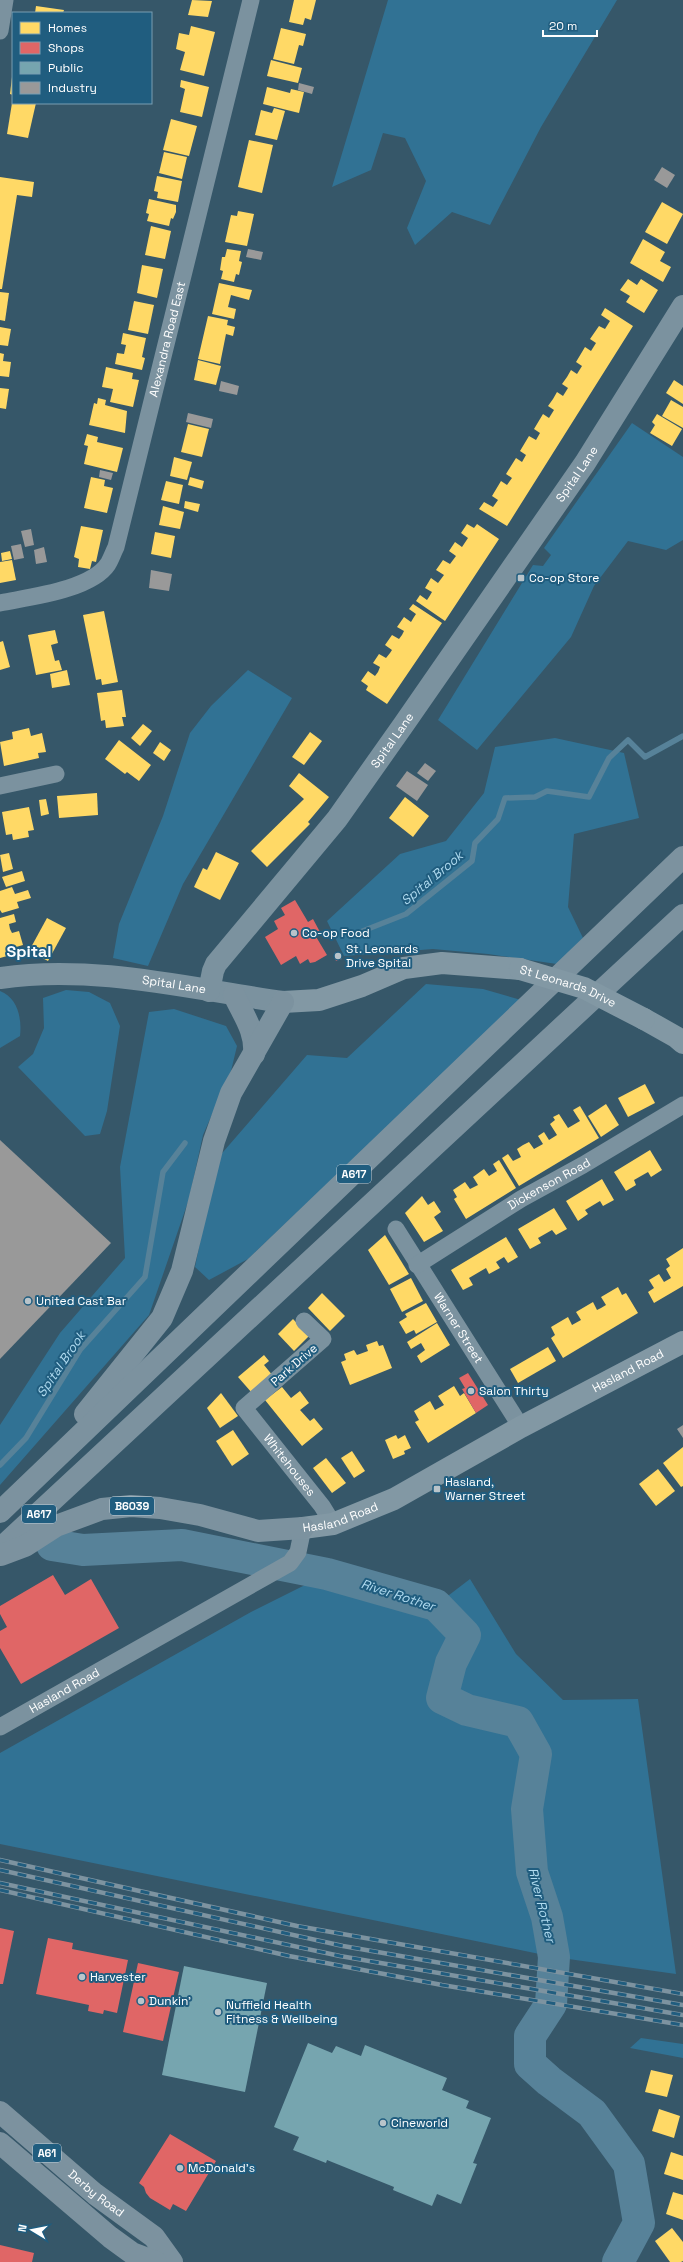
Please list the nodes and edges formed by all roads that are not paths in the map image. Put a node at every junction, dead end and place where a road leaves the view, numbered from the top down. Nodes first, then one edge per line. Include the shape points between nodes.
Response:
1 (5, 0) edge
2 (251, 0) edge
3 (0, 31) edge
4 (683, 306) edge
5 (0, 603) edge
6 (56, 774) dead end
7 (0, 786) edge
8 (683, 857) edge
9 (683, 915) edge
10 (0, 978) edge
11 (209, 991) junction
12 (234, 995) junction
13 (283, 1002) junction
14 (683, 1043) edge
15 (254, 1054) junction
16 (683, 1105) edge
17 (396, 1229) dead end
18 (417, 1265) junction
19 (304, 1321) dead end
20 (683, 1342) edge
21 (244, 1408) joint
22 (521, 1427) junction
23 (24, 1489) junction
24 (0, 1512) edge
25 (332, 1524) junction
26 (303, 1528) junction
27 (0, 1549) edge
28 (0, 1555) edge
29 (0, 1727) edge
30 (0, 2112) edge
31 (0, 2143) edge
32 (156, 2262) edge
33 (172, 2262) edge

1 - 3 street
2 - 5 street, Alexandra Road East via 116,547 108,565 77,585
4 - 11 street, Spital Lane via 585,463 404,724 336,819 216,964 212,971
6 - 7 street
8 - 23 highway, A617
9 - 27 highway, A617
10 - 11 street, Spital Lane via 75,974
11 - 12 street, St Leonards Drive
12 - 13 street, St Leonards Drive
12 - 15 highway via 252,1030 255,1041
13 - 14 main road, St Leonards Drive, bridge via 319,1000 362,986 404,968 442,963 520,969 584,988 644,1019
13 - 15 highway
15 - 23 highway via 231,1093 214,1141 182,1271 162,1318
16 - 18 street, Dickenson Road via 496,1214
17 - 18 street, Warner Street
18 - 22 street, Warner Street
19 - 21 street, Park Drive via 323,1339
20 - 22 main road, Hasland Road / B6039
21 - 25 street, Whitehouses via 322,1506
22 - 25 main road, Hasland Road / B6039 via 394,1498
23 - 24 highway, A617
25 - 26 main road, Hasland Road / B6039
26 - 28 highway, B6039 via 258,1531 160,1508 131,1506 102,1509 56,1526 25,1546
26 - 29 street, Hasland Road via 298,1552 290,1563
30 - 33 highway, Derby Road / A61 via 95,2194 154,2237
31 - 32 highway, Derby Road / A61 via 110,2237 132,2253

